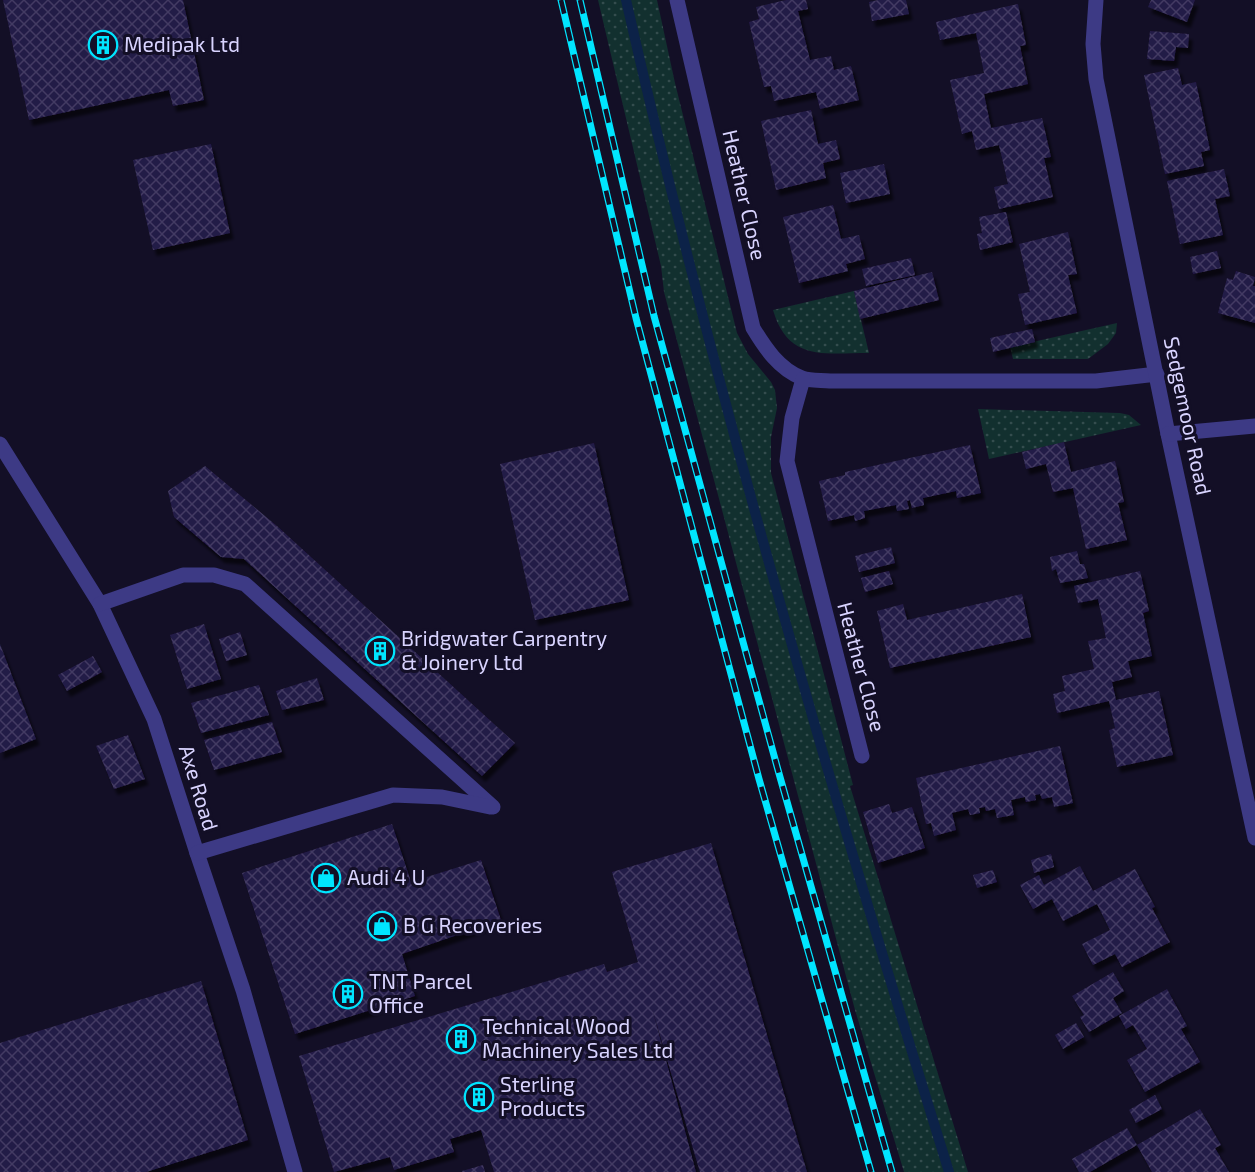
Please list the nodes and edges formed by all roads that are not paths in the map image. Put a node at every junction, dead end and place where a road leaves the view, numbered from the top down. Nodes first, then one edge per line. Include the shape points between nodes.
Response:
1 (677, 0) edge
2 (1096, 0) edge
3 (1157, 374) junction
4 (803, 379) junction
5 (1255, 426) edge
6 (1168, 434) junction
7 (0, 444) edge
8 (100, 604) junction
9 (862, 756) dead end
10 (1254, 830) edge
11 (197, 853) junction
12 (295, 1172) edge

1 - 4 street, Heather Close via 753,328 768,352
2 - 3 street, Sedgemoor Road via 1096,79
3 - 4 street via 1096,381
3 - 6 street, Sedgemoor Road
4 - 9 street, Heather Close via 792,418 787,461
5 - 6 street
6 - 10 street, Sedgemoor Road
7 - 8 street, Axe Road
8 - 11 street, Axe Road via 154,719
8 - 11 street via 183,575 214,575 245,584 493,807 442,797 393,795
11 - 12 street, Axe Road via 243,990

